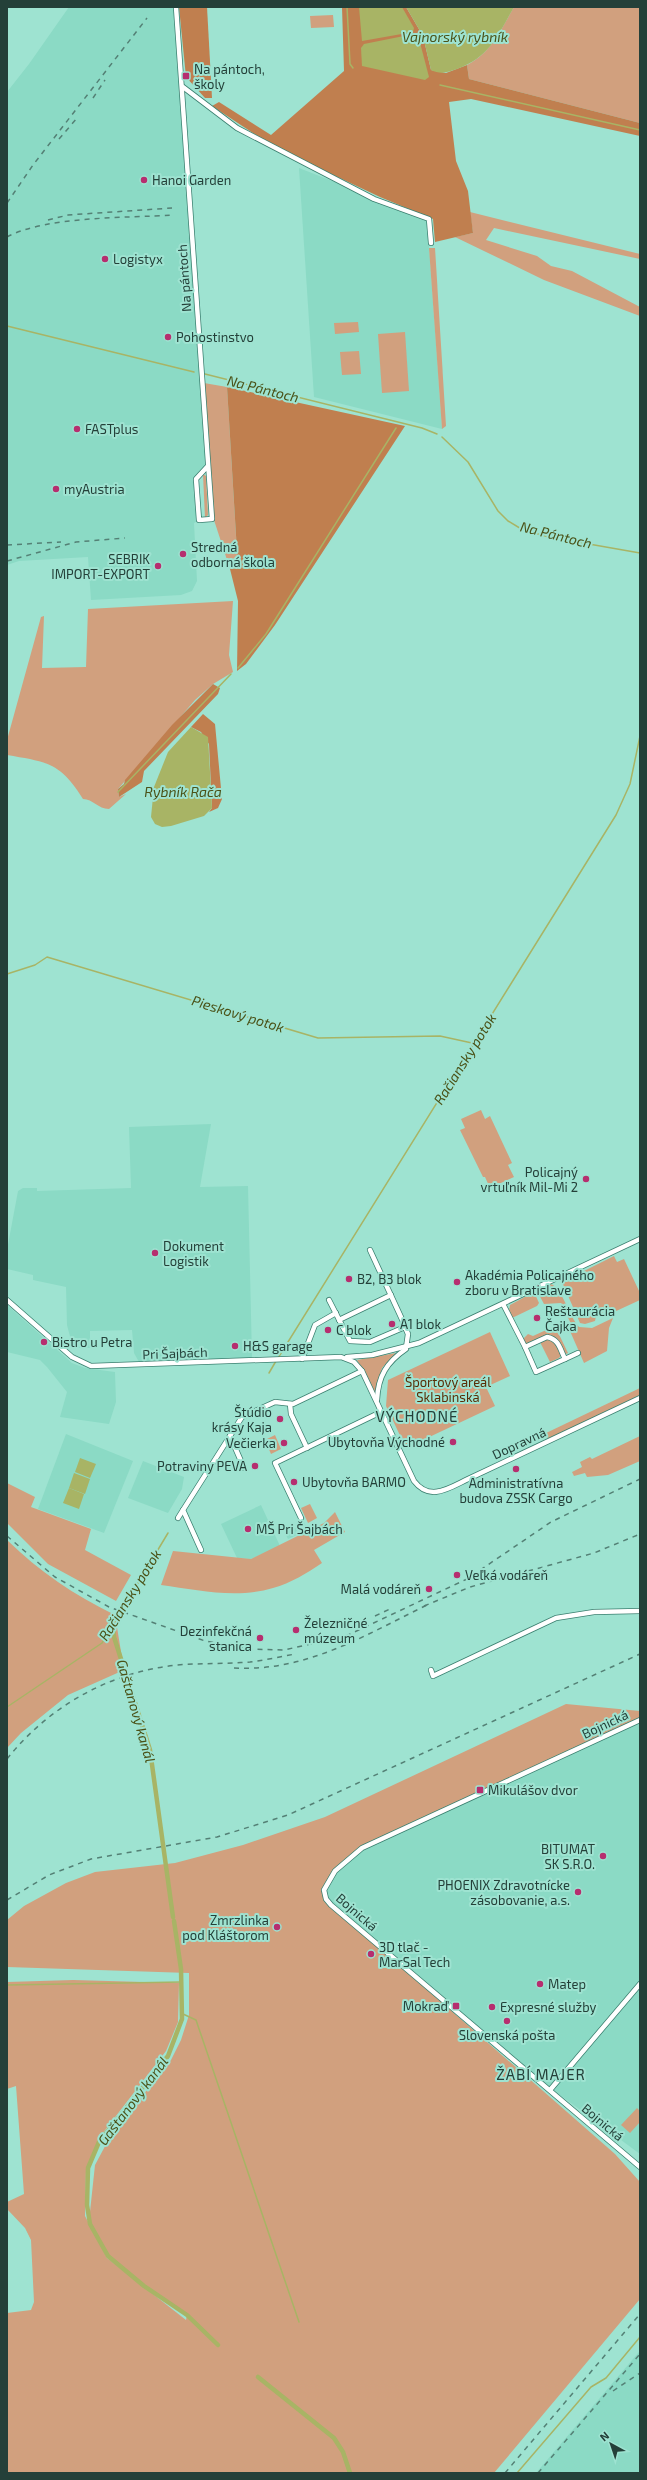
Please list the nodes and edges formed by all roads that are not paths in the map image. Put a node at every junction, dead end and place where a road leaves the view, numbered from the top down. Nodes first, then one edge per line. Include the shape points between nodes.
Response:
1 (176, 7) edge
2 (183, 87) junction
3 (431, 243) dead end
4 (207, 467) junction
5 (640, 1239) edge
6 (370, 1250) dead end
7 (391, 1295) junction
8 (7, 1300) edge
9 (329, 1300) dead end
10 (503, 1304) junction
11 (336, 1313) junction
12 (339, 1320) junction
13 (406, 1328) junction
14 (525, 1347) junction
15 (407, 1348) junction
16 (578, 1353) dead end
17 (345, 1357) junction
18 (302, 1359) junction
19 (565, 1359) junction
20 (362, 1372) junction
21 (640, 1398) edge
22 (376, 1402) junction
23 (290, 1404) junction
24 (381, 1412) junction
25 (230, 1436) junction
26 (307, 1448) junction
27 (244, 1468) dead end
28 (183, 1510) junction
29 (178, 1518) dead end
30 (300, 1518) dead end
31 (201, 1550) dead end
32 (640, 1611) edge
33 (431, 1670) dead end
34 (640, 1720) edge
35 (640, 1984) edge
36 (550, 2090) junction
37 (640, 2167) edge

1 - 2 street, Na pántoch
2 - 3 street via 236,128 374,199 429,219
2 - 4 street, Na pántoch
4 - 4 street, Na pántoch via 196,479 199,520 212,519
5 - 10 street
6 - 7 street
7 - 12 street
7 - 13 street
8 - 18 street, Pri Šajbách via 72,1357 88,1366
9 - 11 street
10 - 14 street
10 - 15 street
11 - 12 street
11 - 18 street via 315,1325
12 - 13 street via 351,1342 370,1342
13 - 15 street
14 - 19 street via 547,1337 553,1338
14 - 19 street via 536,1372
15 - 17 street, Pri Šajbách
15 - 22 street via 394,1357 384,1369
16 - 19 street
17 - 18 street, Pri Šajbách
17 - 20 street via 356,1364
20 - 22 street
20 - 23 street
21 - 24 street, Dopravná via 440,1492 432,1493 422,1490 411,1476
22 - 24 street
23 - 25 street via 275,1402 242,1417
23 - 26 street via 291,1414
24 - 26 street
25 - 27 street
25 - 28 street
26 - 30 street via 274,1463
28 - 29 street
28 - 31 street
32 - 33 street via 594,1612 556,1618 433,1676
34 - 36 street, Bojnická via 362,1848 335,1871 324,1890 331,1905
35 - 36 street
36 - 37 street, Bojnická

